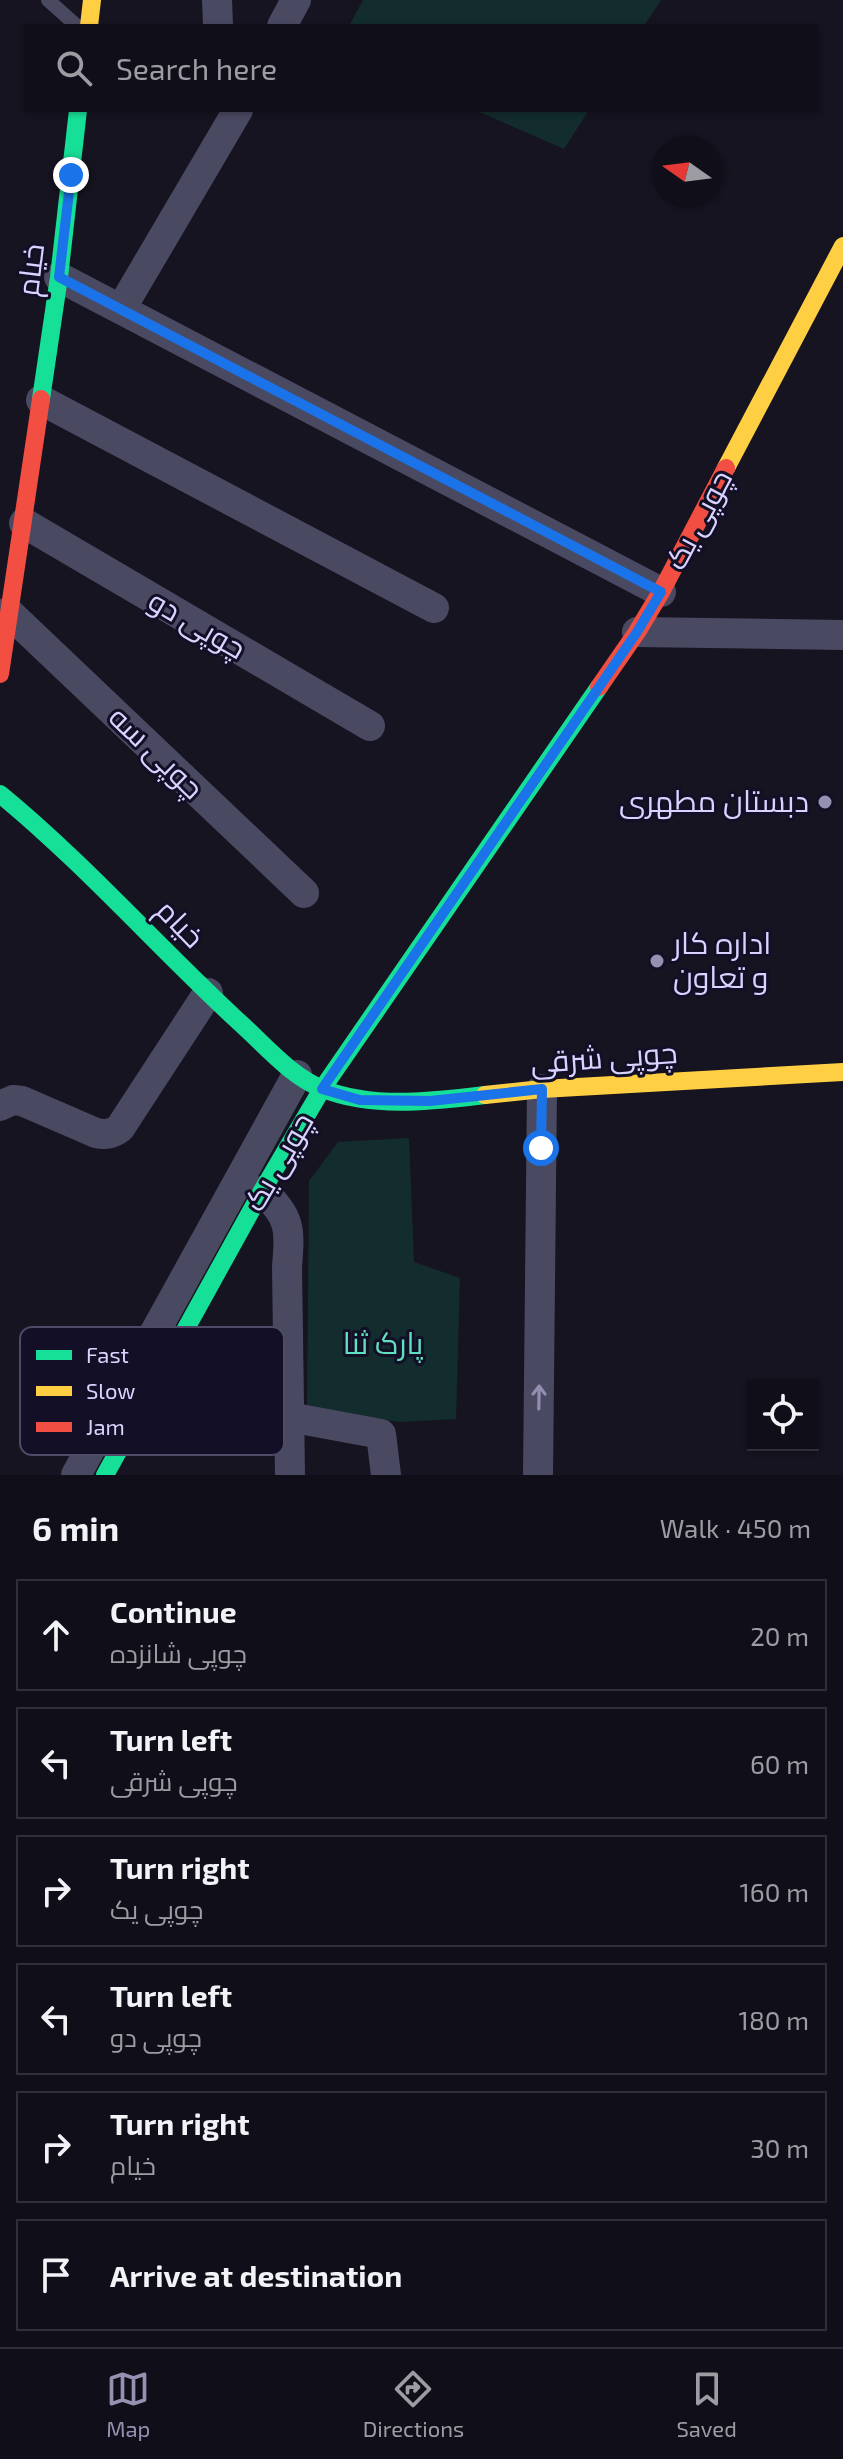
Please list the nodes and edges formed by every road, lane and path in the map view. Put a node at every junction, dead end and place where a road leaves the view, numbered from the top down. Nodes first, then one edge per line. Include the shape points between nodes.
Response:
1 (48, 0) edge
2 (92, 0) edge
3 (217, 0) edge
4 (296, 0) edge
5 (75, 24) edge
6 (89, 24) edge
7 (218, 24) edge
8 (283, 24) edge
9 (78, 112) edge
10 (223, 124) edge
11 (843, 246) edge
12 (59, 277) junction
13 (121, 309) junction
14 (41, 400) junction
15 (24, 523) junction
16 (661, 592) junction
17 (434, 608) dead end
18 (8, 612) junction
19 (637, 632) junction
20 (843, 635) edge
21 (0, 674) edge
22 (370, 726) dead end
23 (0, 794) edge
24 (304, 893) dead end
25 (208, 993) junction
26 (843, 1072) edge
27 (310, 1082) junction
28 (542, 1089) junction
29 (0, 1106) edge
30 (262, 1191) junction
31 (164, 1327) edge
32 (187, 1327) edge
33 (289, 1417) junction
34 (88, 1455) edge
35 (116, 1455) edge
36 (76, 1475) edge
37 (105, 1475) edge
38 (290, 1475) edge
39 (386, 1475) edge
40 (538, 1475) edge

1 - 5 lane
2 - 6 street
3 - 7 street
4 - 8 street
9 - 12 street, خیام
10 - 13 street
11 - 16 street, چوپی یک
12 - 13 street
12 - 14 street, خیام
13 - 16 street
14 - 15 street, خیام
14 - 17 street
15 - 18 street, خیام
15 - 22 street, چوپی دو
16 - 19 street, چوپی یک
18 - 21 street, خیام
18 - 24 street, چوپی سه
19 - 20 street
19 - 27 street, چوپی یک
23 - 25 street, خیام
25 - 27 street, خیام
25 - 29 street via 114,1133 96,1133 22,1101
26 - 28 street, چوپی شرقی
27 - 28 street, چوپی شرقی via 360,1100 430,1101
27 - 30 street, چوپی یک
27 - 31 street
40 -> 28 street
30 - 32 street, چوپی یک
30 - 33 street via 286,1218 290,1238
33 - 38 street
33 - 39 street via 381,1434
34 - 36 street
35 - 37 street, چوپی یک

